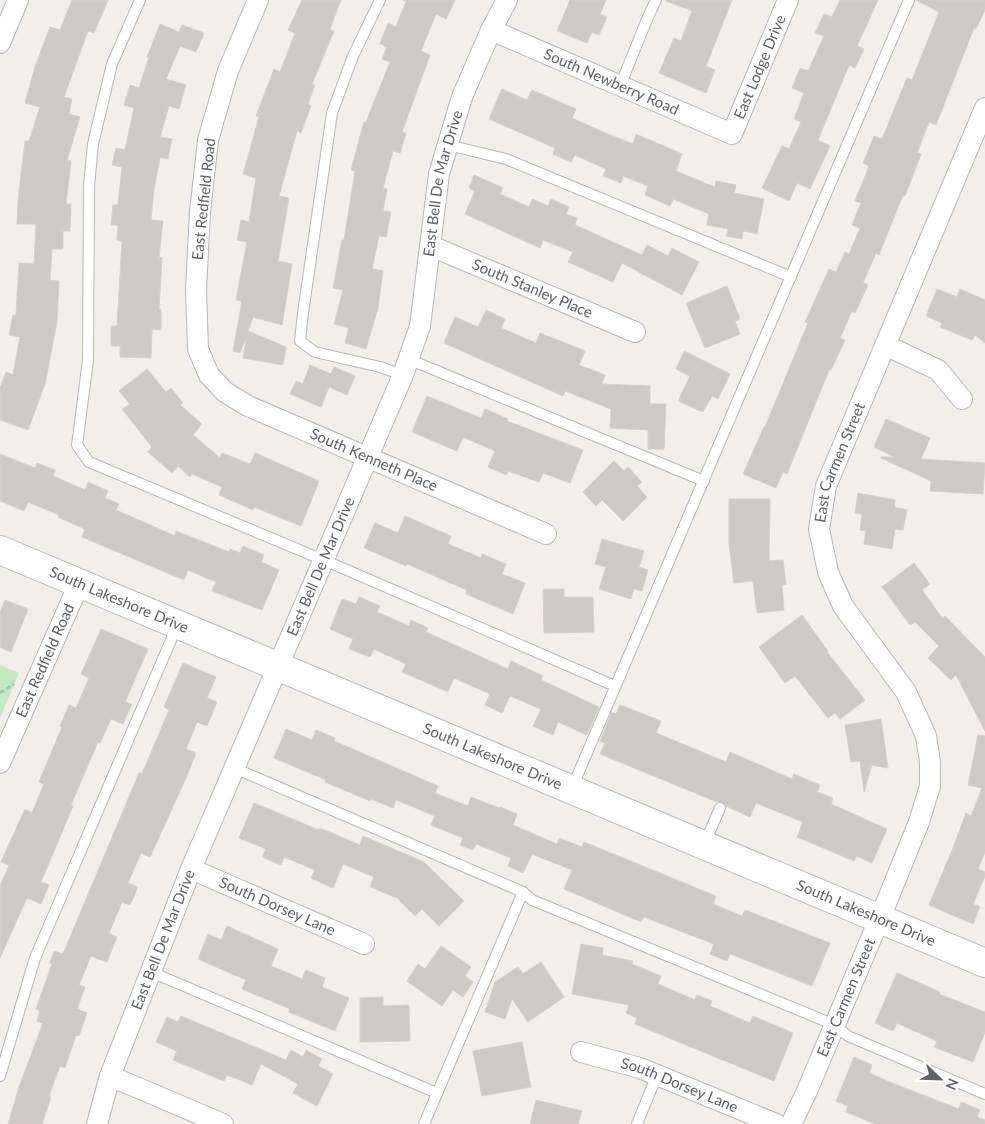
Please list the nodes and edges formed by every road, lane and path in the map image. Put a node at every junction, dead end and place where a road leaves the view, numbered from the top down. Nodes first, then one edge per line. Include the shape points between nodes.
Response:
1 (18, 0) edge
2 (140, 0) edge
3 (258, 0) edge
4 (380, 0) edge
5 (507, 0) edge
6 (656, 0) edge
7 (788, 0) edge
8 (909, 0) edge
9 (491, 30) junction
10 (0, 42) edge
11 (620, 86) junction
12 (985, 108) edge
13 (981, 129) edge
14 (732, 134) joint
15 (448, 145) junction
16 (431, 246) junction
17 (790, 277) junction
18 (635, 332) dead end
19 (885, 345) junction
20 (406, 367) junction
21 (209, 375) joint
22 (962, 399) dead end
23 (368, 459) junction
24 (704, 481) junction
25 (546, 534) dead end
26 (0, 550) edge
27 (323, 560) junction
28 (79, 584) junction
29 (178, 625) junction
30 (278, 666) junction
31 (18, 682) dead end
32 (616, 686) junction
33 (0, 693) edge
34 (0, 763) edge
35 (234, 768) junction
36 (572, 790) junction
37 (720, 808) dead end
38 (704, 846) junction
39 (191, 869) junction
40 (523, 892) junction
41 (880, 920) junction
42 (364, 944) dead end
43 (985, 963) edge
44 (151, 972) junction
45 (835, 1025) junction
46 (581, 1052) dead end
47 (657, 1075) junction
48 (0, 1076) edge
49 (110, 1076) junction
50 (438, 1094) junction
51 (985, 1094) edge
52 (428, 1123) edge
53 (97, 1124) edge
54 (223, 1124) edge
55 (637, 1124) edge
56 (776, 1124) edge
57 (791, 1124) edge

1 - 10 street
2 - 27 lane via 112,64 92,144 88,360 77,445 89,462
3 - 21 street, East Redfield Road via 228,71 208,140 196,290 198,350
4 - 20 lane via 353,56 332,113 300,341 315,352 380,367
5 - 9 street, East Bell De Mar Drive
6 - 11 lane
7 - 14 street, East Lodge Drive
8 - 17 lane
9 - 11 street, South Newberry Road
9 - 15 street, East Bell De Mar Drive via 462,97
11 - 14 street, South Newberry Road
12 - 13 street, East Carmen Street
13 - 19 street, East Carmen Street
15 - 16 street, East Bell De Mar Drive via 439,174
15 - 17 lane via 506,158
16 - 18 street, South Stanley Place
16 - 20 street, East Bell De Mar Drive via 420,326
17 - 24 lane
19 - 22 street via 938,370
19 - 41 street, East Carmen Street via 826,486 819,529 828,572 843,606 906,692 926,736 930,786
20 - 23 street, East Bell De Mar Drive
20 - 24 lane
21 - 23 street, South Kenneth Place via 226,392 248,406
23 - 25 street, South Kenneth Place
23 - 27 street, East Bell De Mar Drive
24 - 32 lane
26 - 28 street, South Lakeshore Drive
27 - 30 street, East Bell De Mar Drive
27 - 32 lane
28 - 29 street, South Lakeshore Drive
28 - 34 street, East Redfield Road
29 - 30 street, South Lakeshore Drive
29 - 48 lane via 35,958
30 - 35 street, East Bell De Mar Drive
30 - 36 street, South Lakeshore Drive
31 - 33 path
32 - 36 lane
35 - 39 street, East Bell De Mar Drive
35 - 40 lane
36 - 38 street, South Lakeshore Drive
37 - 38 lane
38 - 41 street, South Lakeshore Drive
39 - 42 street, South Dorsey Lane
39 - 44 street, East Bell De Mar Drive
40 - 45 lane via 532,900
40 - 50 lane
41 - 43 street, South Lakeshore Drive
41 - 45 street, East Carmen Street
44 - 49 street, East Bell De Mar Drive
44 - 50 lane
45 - 51 lane via 848,1036
45 - 57 street, East Carmen Street
46 - 47 street, South Dorsey Lane
47 - 55 lane
47 - 56 street, South Dorsey Lane
49 - 53 street, East Bell De Mar Drive
49 - 54 street
50 - 52 lane

